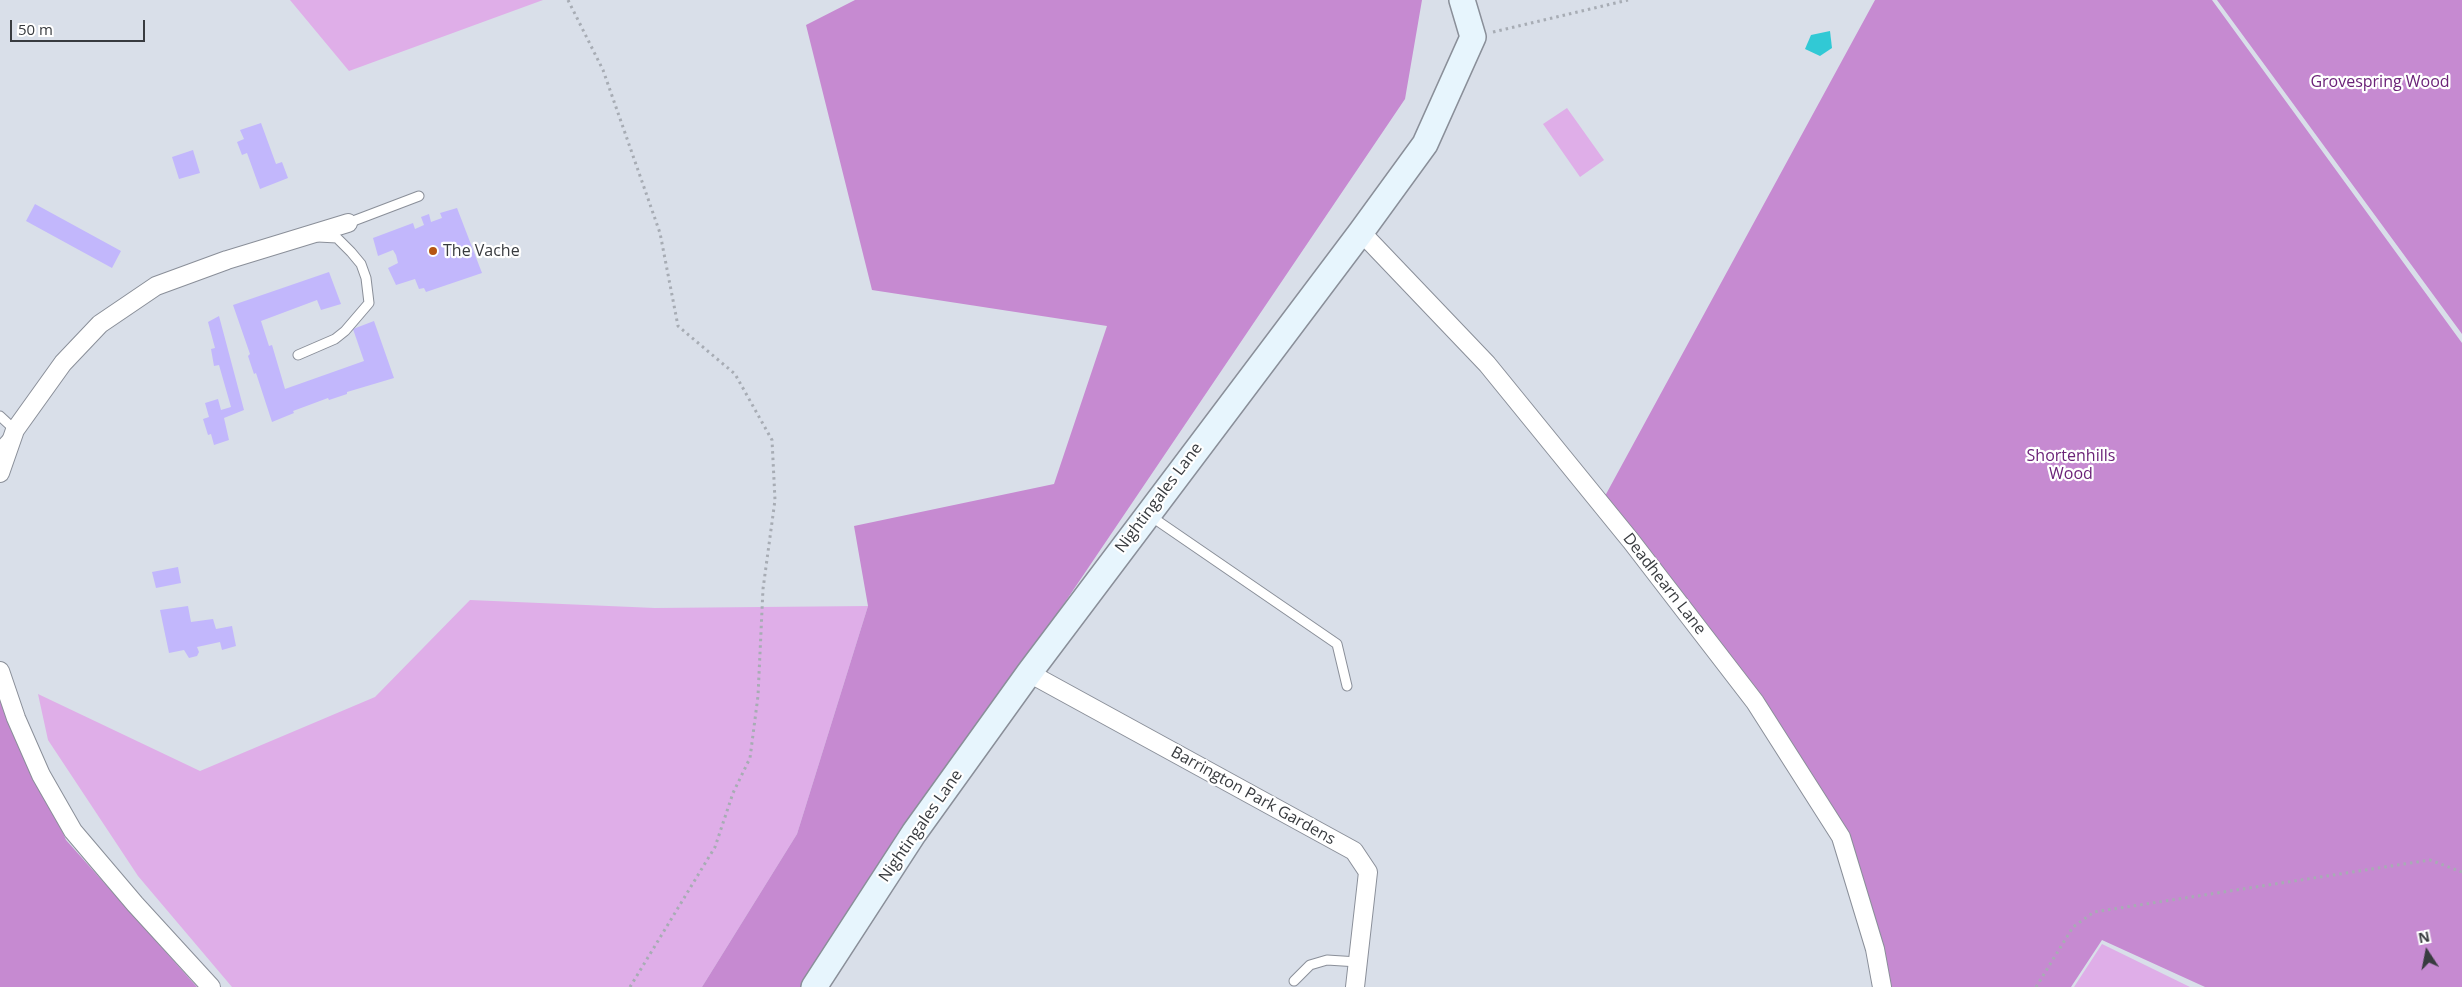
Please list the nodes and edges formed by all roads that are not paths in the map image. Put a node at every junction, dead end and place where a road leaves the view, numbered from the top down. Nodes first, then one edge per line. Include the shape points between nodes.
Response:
1 (1462, 0) edge
2 (419, 196) dead end
3 (348, 223) joint
4 (1361, 232) junction
5 (311, 236) junction
6 (298, 355) dead end
7 (0, 416) edge
8 (16, 430) junction
9 (0, 446) edge
10 (0, 473) edge
11 (1147, 513) junction
12 (0, 672) edge
13 (1029, 673) junction
14 (1347, 686) dead end
15 (1358, 962) junction
16 (1294, 981) dead end
17 (210, 987) edge
18 (814, 987) edge
19 (1355, 987) edge
20 (1882, 987) edge

1 - 4 main road, Nightingales Lane via 1473,37 1425,144
2 - 3 lane
3 - 5 street
4 - 11 main road, Nightingales Lane
4 - 20 street, Deadhearn Lane via 1487,364 1631,541 1755,702 1841,837 1875,949
5 - 6 lane via 336,238 351,252 361,264 366,278 369,303 346,331
5 - 8 street via 226,260 156,286 100,324 63,363
7 - 8 lane
8 - 9 lane
8 - 10 street
11 - 13 main road, Nightingales Lane
11 - 14 lane via 1337,644
12 - 17 street via 41,775 73,831
13 - 15 street, Barrington Park Gardens via 1354,850 1368,872
13 - 18 main road, Nightingales Lane via 914,833
15 - 16 lane via 1327,960 1310,965
15 - 19 street, Barrington Park Gardens

